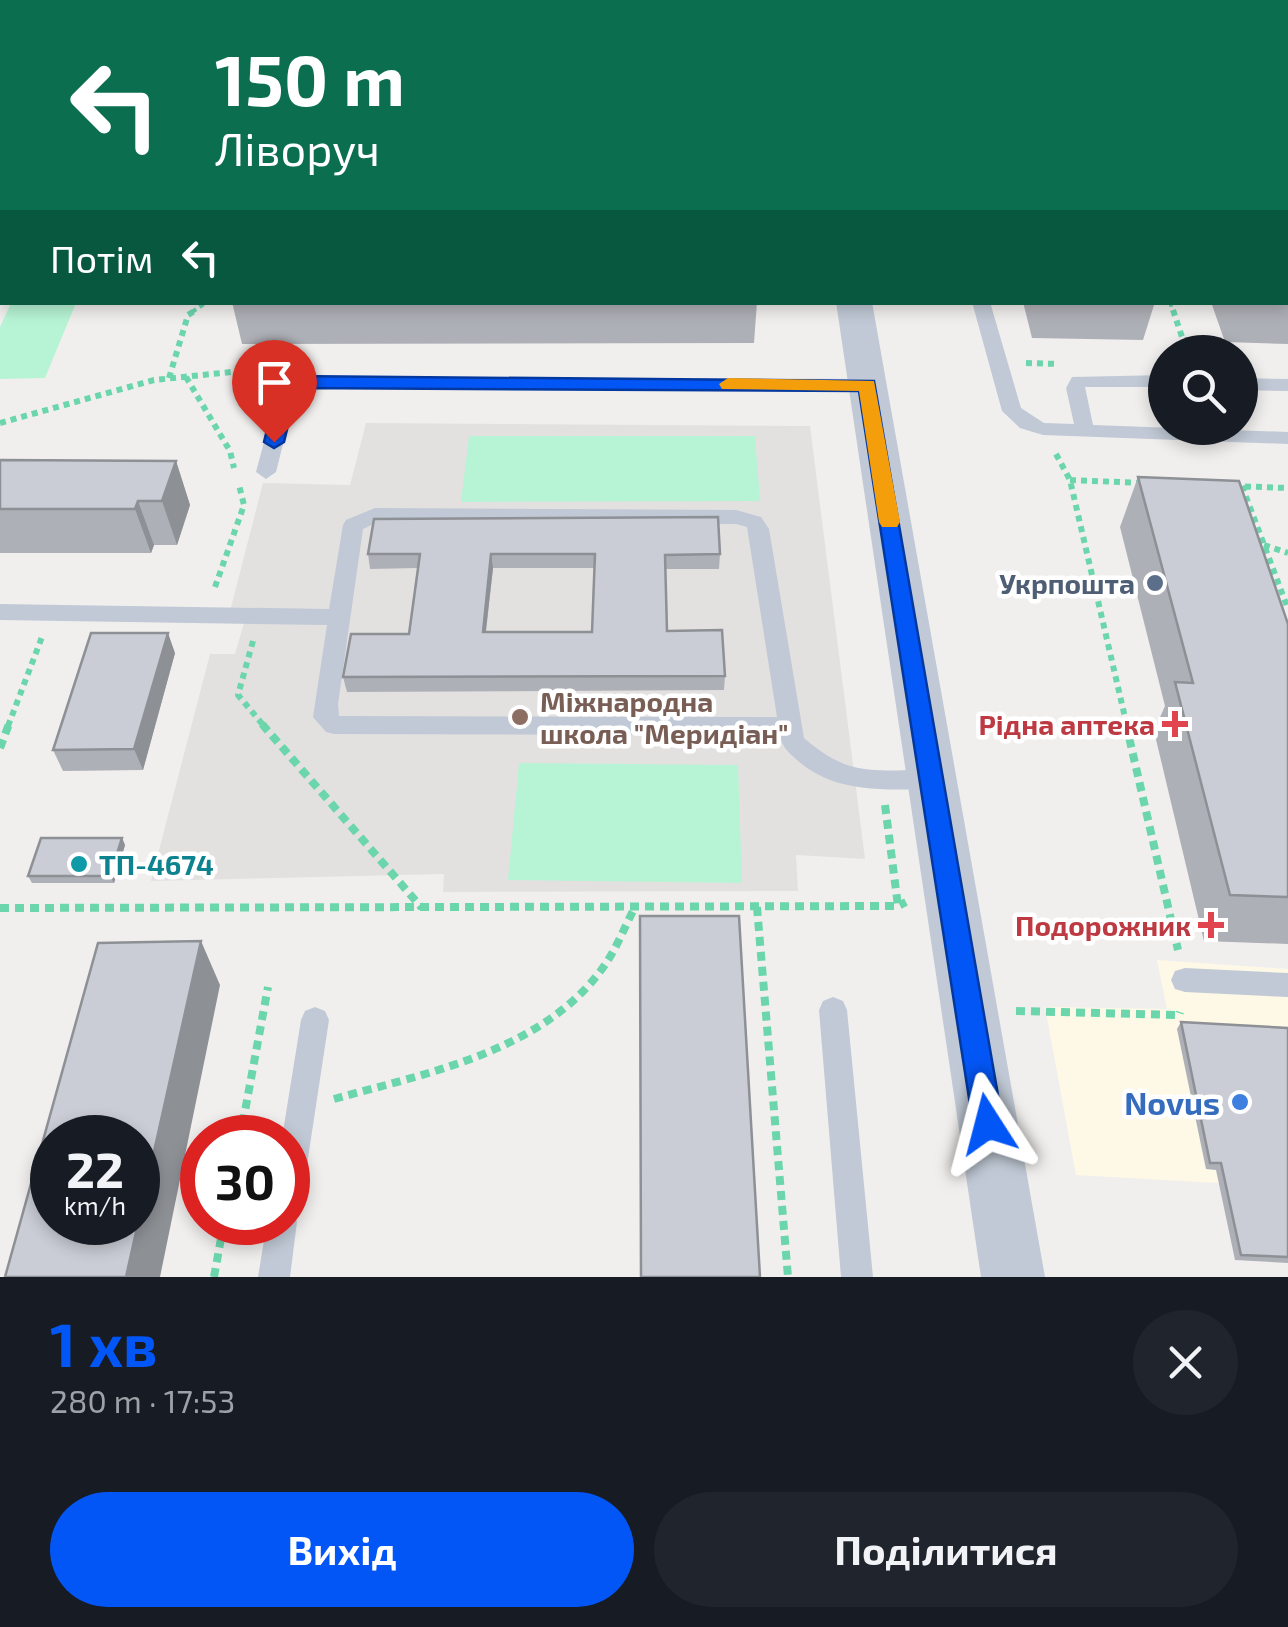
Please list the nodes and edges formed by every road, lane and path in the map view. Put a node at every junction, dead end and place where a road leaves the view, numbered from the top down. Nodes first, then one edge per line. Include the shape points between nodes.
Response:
1 (203, 305) edge
2 (855, 305) edge
3 (982, 305) edge
4 (1171, 305) edge
5 (1181, 335) edge
6 (186, 377) junction
7 (169, 378) junction
8 (1148, 381) edge
9 (289, 382) junction
10 (868, 385) junction
11 (1258, 385) edge
12 (1288, 386) edge
13 (0, 423) edge
14 (1043, 429) junction
15 (1085, 430) junction
16 (1288, 438) edge
17 (266, 472) dead end
18 (1070, 480) junction
19 (1146, 483) edge
20 (1223, 486) edge
21 (1242, 486) junction
22 (1288, 488) edge
23 (1263, 544) junction
24 (1288, 553) edge
25 (1288, 607) edge
26 (0, 612) edge
27 (51, 612) junction
28 (205, 615) junction
29 (261, 616) junction
30 (337, 617) junction
31 (788, 726) junction
32 (0, 748) edge
33 (932, 780) junction
34 (951, 896) junction
35 (635, 907) junction
36 (757, 907) junction
37 (0, 908) edge
38 (423, 908) junction
39 (1185, 980) joint
40 (1288, 985) edge
41 (268, 987) dead end
42 (833, 1010) dead end
43 (969, 1010) junction
44 (1131, 1014) dead end
45 (315, 1020) dead end
46 (301, 1108) junction
47 (244, 1115) edge
48 (300, 1115) edge
49 (220, 1245) edge
50 (279, 1245) edge
51 (214, 1277) edge
52 (274, 1277) edge
53 (788, 1277) edge
54 (857, 1277) edge
55 (1013, 1277) edge

1 - 7 path via 188,315
2 - 10 street
3 - 14 lane via 1012,411
4 - 5 path
6 - 7 path
6 - 9 path via 250,370
6 - 28 path via 230,451 244,505
7 - 13 path
8 - 15 lane via 1078,381
9 - 10 lane
9 - 17 lane
10 - 33 street
11 - 12 lane
14 - 15 lane
14 - 18 path
15 - 16 lane
18 - 19 path
18 - 39 path
20 - 21 path
21 - 22 path
21 - 23 path
23 - 24 path
23 - 25 path
26 - 27 lane
27 - 28 lane
27 - 32 path
28 - 29 lane
29 - 30 lane
29 - 38 path via 238,695
30 - 31 lane via 325,718 334,725
30 - 31 lane via 349,534 363,518 744,518 759,529
31 - 33 lane via 793,742 822,767 856,779
33 - 34 street
34 - 36 path via 916,896 898,906
34 - 43 street
35 - 36 path
35 - 38 path
35 - 46 path via 599,974 512,1044
36 - 53 path
37 - 38 path
39 - 40 lane
41 - 47 path
42 - 54 lane
43 - 44 path
43 - 55 street
45 - 46 lane
46 - 48 lane
49 - 51 path
50 - 52 lane

